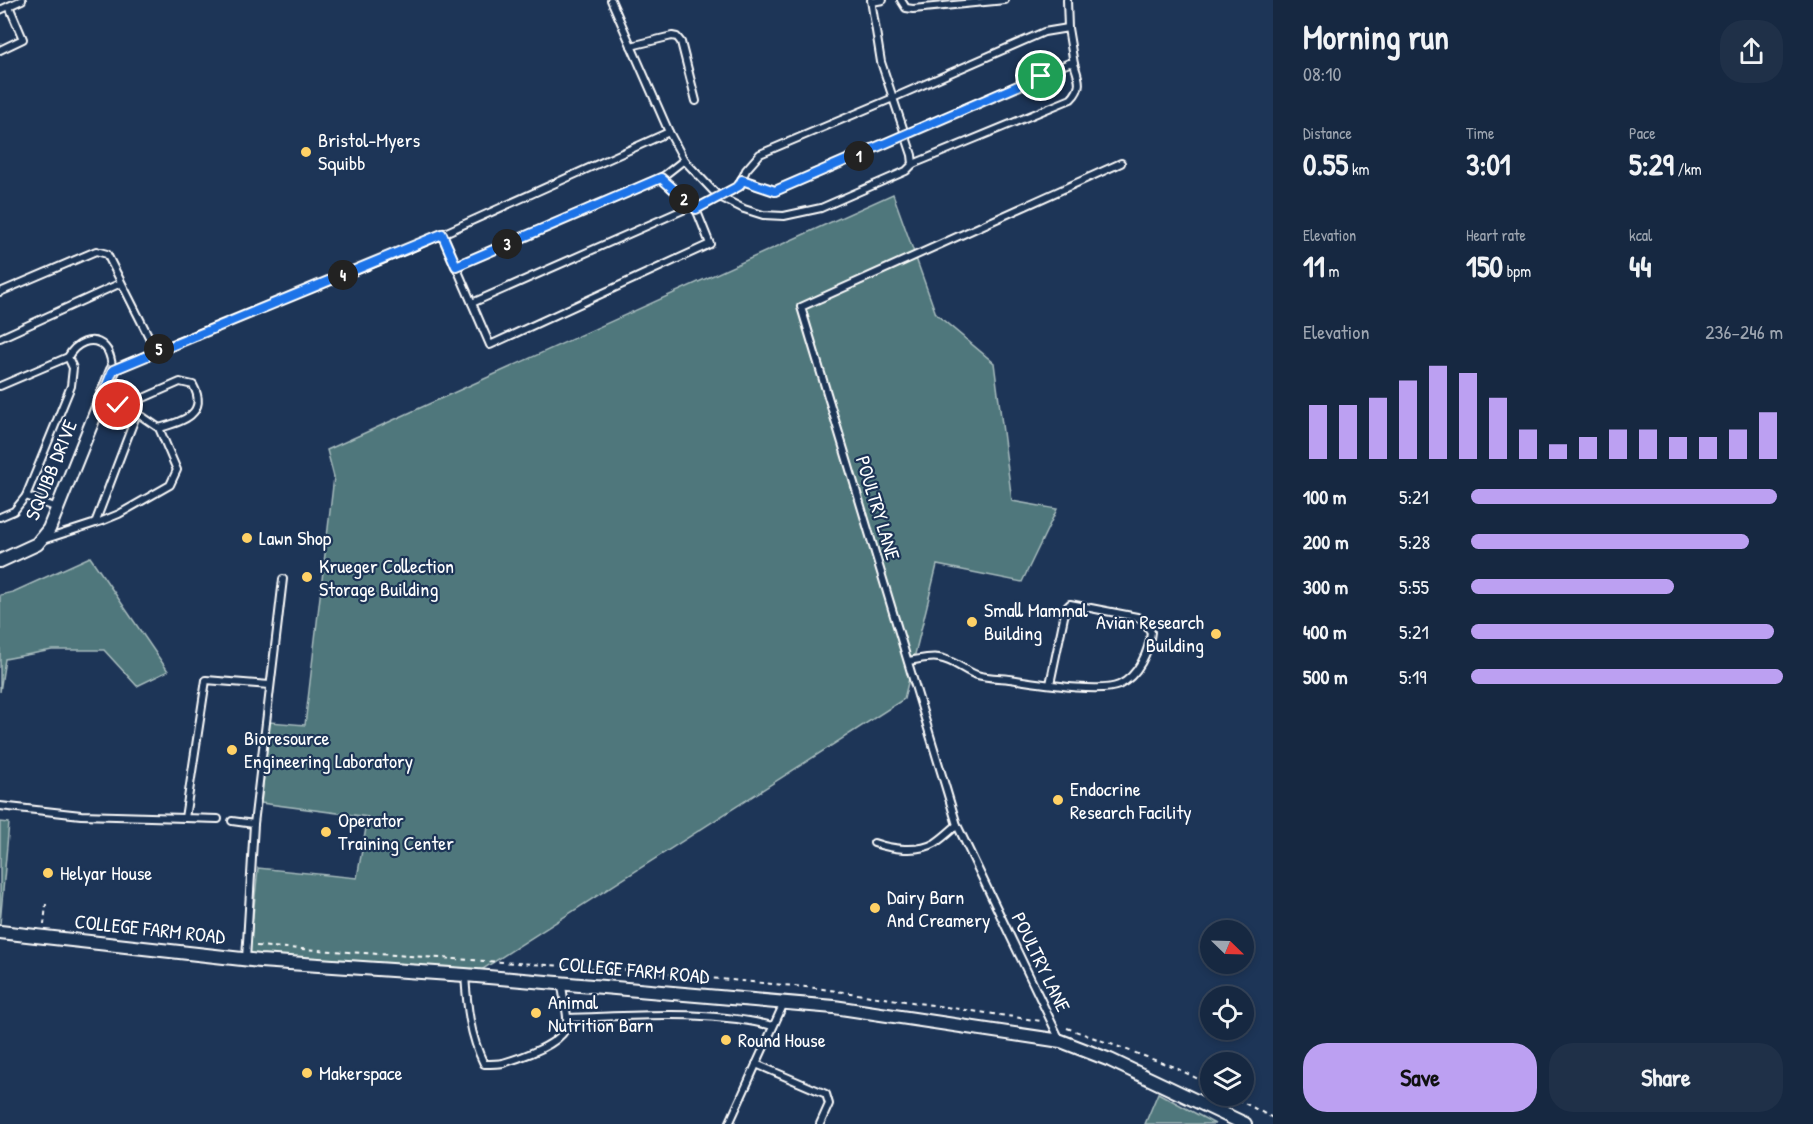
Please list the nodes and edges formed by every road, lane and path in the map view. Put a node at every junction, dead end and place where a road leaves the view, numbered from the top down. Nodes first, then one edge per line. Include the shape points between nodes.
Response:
1 (22, 0) edge
2 (611, 0) edge
3 (882, 0) edge
4 (901, 0) edge
5 (1005, 0) edge
6 (1066, 0) edge
7 (872, 1) edge
8 (9, 6) junction
9 (0, 10) edge
10 (1068, 28) junction
11 (631, 46) junction
12 (0, 50) edge
13 (1074, 64) junction
14 (893, 98) junction
15 (696, 101) dead end
16 (669, 132) junction
17 (906, 136) junction
18 (684, 160) junction
19 (1121, 163) dead end
20 (914, 164) junction
21 (661, 178) junction
22 (742, 180) junction
23 (718, 196) junction
24 (694, 208) junction
25 (442, 234) junction
26 (456, 266) junction
27 (121, 284) junction
28 (0, 292) edge
29 (472, 303) junction
30 (0, 338) edge
31 (156, 351) junction
32 (68, 357) junction
33 (113, 370) junction
34 (0, 386) edge
35 (101, 400) junction
36 (123, 407) junction
37 (137, 413) junction
38 (159, 428) junction
39 (26, 496) junction
40 (57, 508) junction
41 (0, 517) edge
42 (95, 524) junction
43 (42, 541) junction
44 (0, 561) edge
45 (283, 579) dead end
46 (908, 662) junction
47 (1050, 684) junction
48 (270, 685) junction
49 (0, 806) edge
50 (185, 818) junction
51 (218, 819) dead end
52 (232, 821) dead end
53 (254, 824) junction
54 (957, 825) junction
55 (874, 843) dead end
56 (0, 932) edge
57 (246, 959) junction
58 (465, 975) junction
59 (562, 983) junction
60 (784, 1002) junction
61 (567, 1018) junction
62 (773, 1026) junction
63 (1061, 1041) junction
64 (756, 1064) junction
65 (1250, 1106) edge
66 (1273, 1118) edge
67 (729, 1124) edge
68 (820, 1124) edge
69 (1245, 1124) edge

1 - 8 lane
2 - 11 lane
3 - 7 lane
4 - 5 lane via 906,8 913,9
6 - 10 lane
7 - 14 lane via 880,62
8 - 9 lane
8 - 12 lane via 23,39
10 - 13 lane
10 - 14 lane via 1044,32
11 - 15 lane via 677,37
11 - 16 lane
13 - 17 lane
13 - 20 lane via 1081,83 1071,99
14 - 17 lane
14 - 22 lane via 760,154
16 - 18 lane
16 - 25 lane
17 - 20 lane
17 - 22 lane via 775,191
18 - 21 lane
18 - 23 lane
19 - 46 lane, POULTRY LANE via 801,307
20 - 23 lane via 906,171 802,214 763,214
21 - 24 lane
21 - 26 lane
22 - 23 lane via 739,186
23 - 24 lane
24 - 29 lane
24 - 29 lane via 710,244 490,345
25 - 26 lane
25 - 31 lane
26 - 29 lane
27 - 28 lane via 107,254 96,251
27 - 30 lane
27 - 31 lane
31 - 33 lane
32 - 33 lane via 74,346 95,341 105,347
32 - 34 lane
32 - 39 lane via 73,368 71,386
33 - 35 street, SQUIBB DRIVE
35 - 36 lane
35 - 40 street, SQUIBB DRIVE
36 - 37 lane
36 - 38 lane via 180,382 193,385 198,404 192,415
37 - 38 lane
37 - 42 lane
38 - 42 lane via 177,470 170,485
39 - 40 lane
39 - 41 lane via 14,511
40 - 43 street, SQUIBB DRIVE
42 - 43 lane
43 - 44 street, SQUIBB DRIVE
45 - 48 lane
46 - 47 lane via 937,657 977,675
46 - 54 lane, POULTRY LANE
47 - 47 lane via 1079,688 1117,686 1131,676 1144,657 1151,632 1137,617 1070,604
48 - 50 lane via 206,680
48 - 53 lane
49 - 50 lane via 81,815
50 - 51 lane
52 - 53 lane
53 - 57 lane
54 - 55 lane via 923,848 893,848
54 - 63 lane, POULTRY LANE
56 - 57 street, COLLEGE FARM ROAD
57 - 58 street, COLLEGE FARM ROAD
58 - 59 street, COLLEGE FARM ROAD
58 - 61 lane via 472,1032 484,1064 501,1064 545,1047 562,1035
59 - 60 street, COLLEGE FARM ROAD
59 - 61 lane
60 - 62 lane
60 - 63 street, COLLEGE FARM ROAD
61 - 62 lane via 706,1015
62 - 64 lane
63 - 69 street, COLLEGE FARM ROAD
64 - 67 lane
64 - 68 lane via 826,1094 828,1104
65 - 66 path

